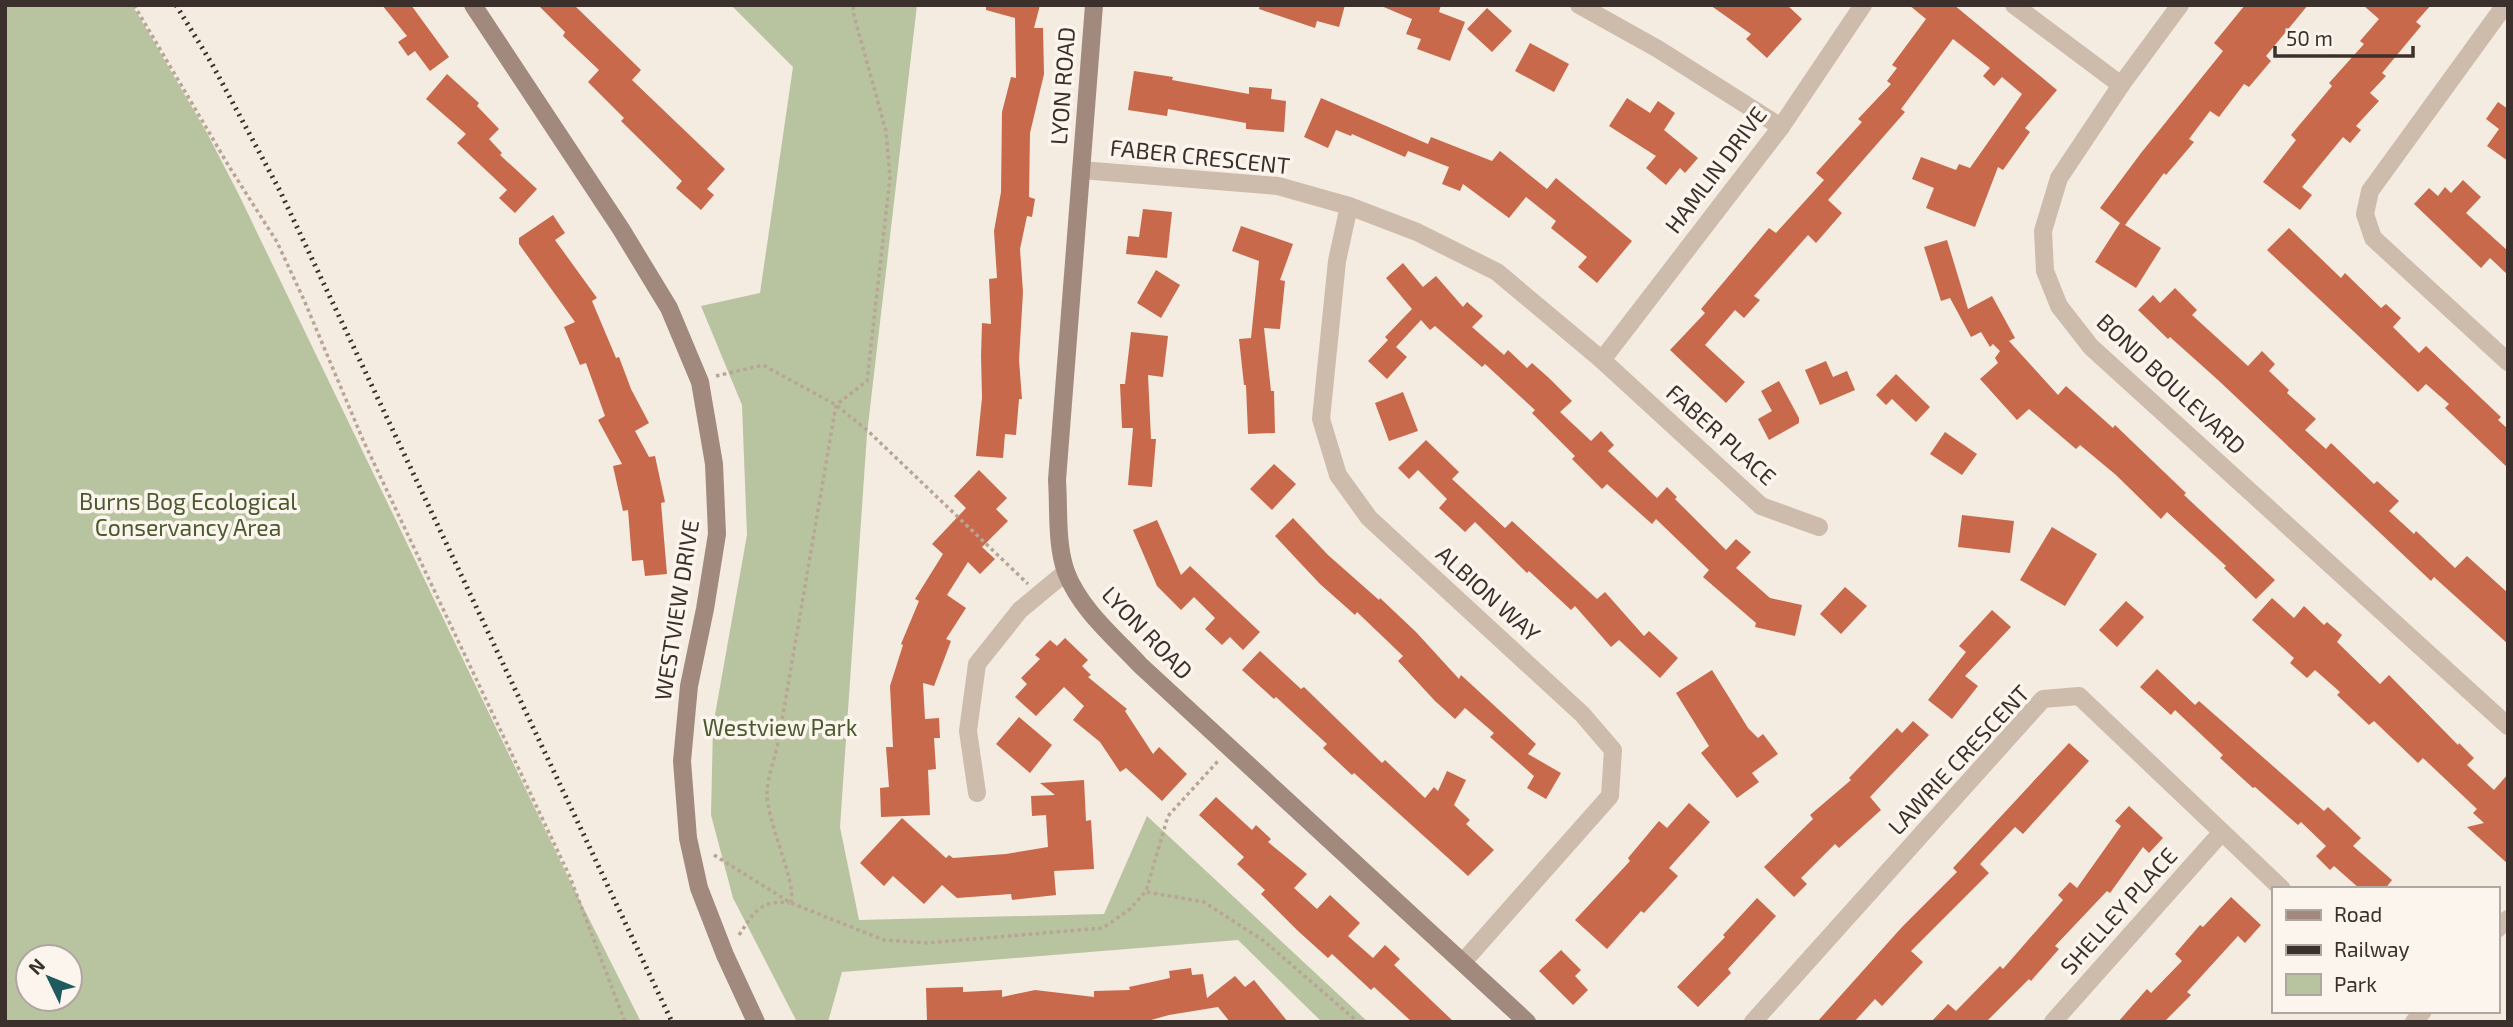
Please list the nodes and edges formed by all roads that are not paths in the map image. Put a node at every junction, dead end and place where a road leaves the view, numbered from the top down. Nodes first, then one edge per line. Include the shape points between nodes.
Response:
1 (473, 5) edge
2 (1094, 5) edge
3 (1579, 5) edge
4 (1863, 5) edge
5 (2014, 5) edge
6 (2180, 5) edge
7 (2505, 5) edge
8 (2121, 85) junction
9 (1781, 127) junction
10 (1081, 170) junction
11 (1349, 206) junction
12 (1602, 360) junction
13 (2508, 362) edge
14 (1819, 527) dead end
15 (1066, 572) junction
16 (2508, 726) edge
17 (977, 793) dead end
18 (2222, 832) junction
19 (2280, 887) edge
20 (1464, 962) junction
21 (756, 1022) edge
22 (1527, 1022) edge
23 (1753, 1022) edge
24 (2053, 1022) edge

1 - 21 street, WESTVIEW DRIVE via 662,296 700,382 714,464 718,534 688,686 682,761 688,838 699,888
2 - 10 street, LYON ROAD
3 - 9 street
4 - 9 street, HAMLIN DRIVE
5 - 8 street
6 - 8 street, BOND BOULEVARD
7 - 13 street via 2370,191 2365,214 2373,238
8 - 16 street, BOND BOULEVARD via 2059,178 2043,231 2045,271 2059,306 2091,347
9 - 12 street, HAMLIN DRIVE
10 - 11 street, FABER CRESCENT via 1278,186
10 - 15 street, LYON ROAD via 1057,480
11 - 12 street, FABER CRESCENT via 1417,232 1497,272
11 - 20 street, ALBION WAY via 1337,261 1321,419 1338,475 1369,518 1582,714 1613,750 1610,796
12 - 14 street, FABER PLACE via 1761,506
15 - 17 street via 1020,610 977,664 968,731
15 - 20 street, LYON ROAD via 1085,606 1140,666
18 - 19 street, LAWRIE CRESCENT
18 - 23 street, LAWRIE CRESCENT via 2079,696 2043,699
18 - 24 street, SHELLEY PLACE
20 - 22 street, LYON ROAD

